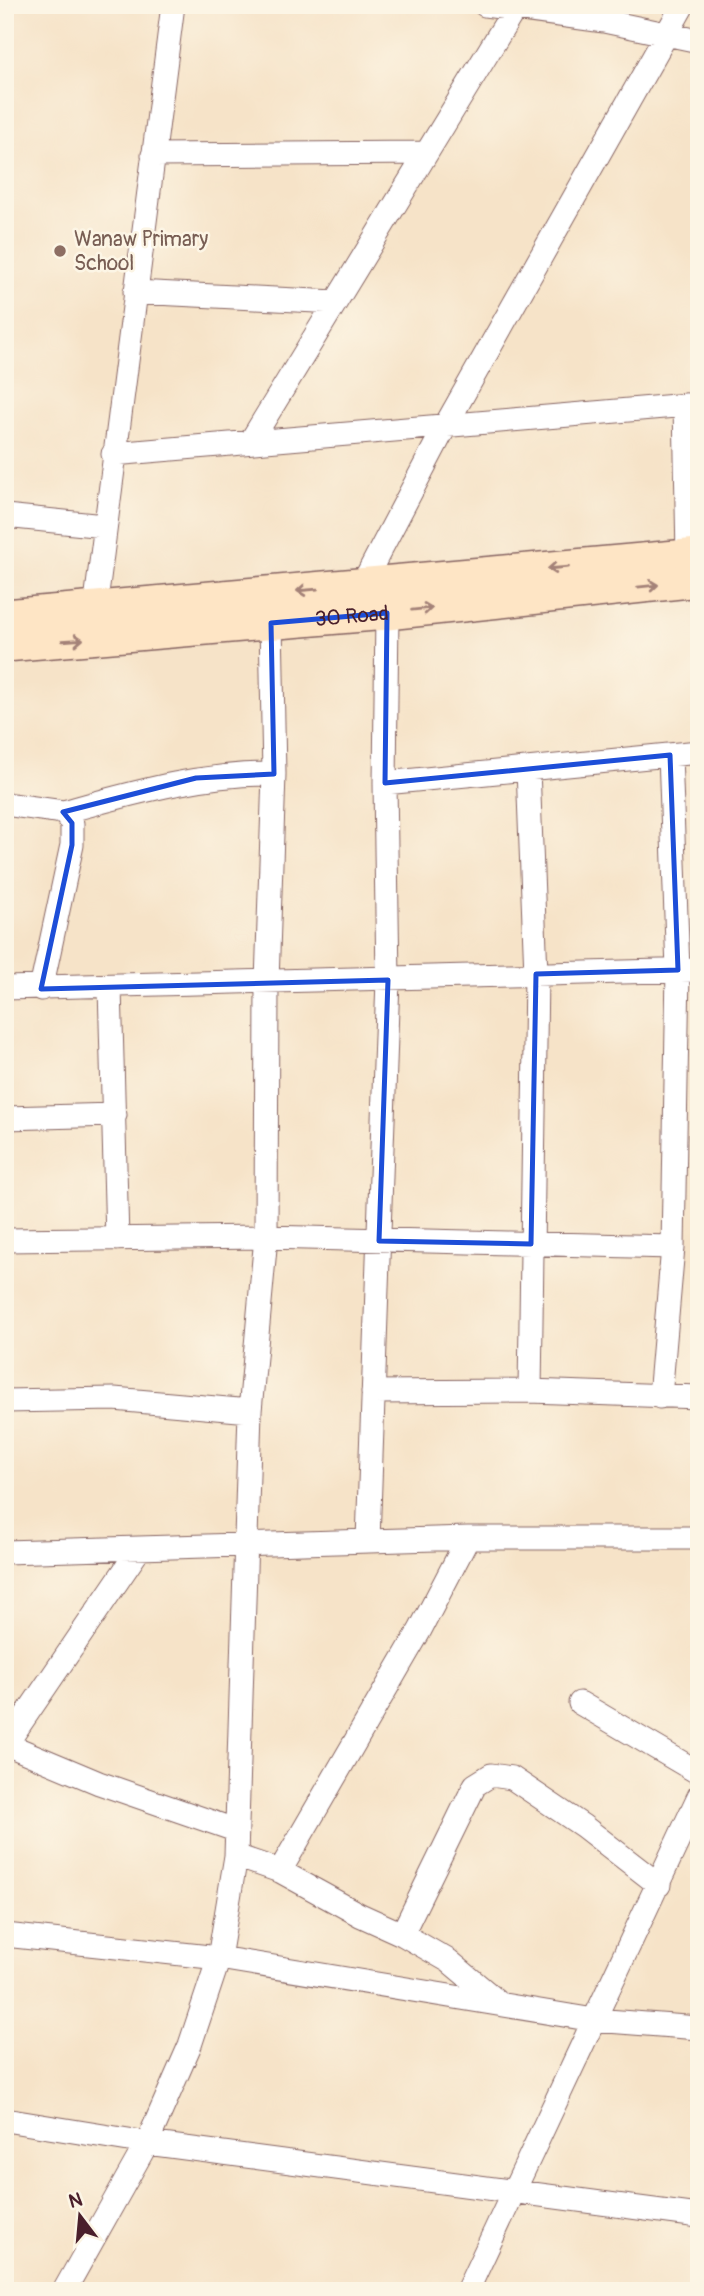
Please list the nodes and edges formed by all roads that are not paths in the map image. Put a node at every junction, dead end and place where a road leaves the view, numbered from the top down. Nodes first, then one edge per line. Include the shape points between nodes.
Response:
1 (173, 5) edge
2 (485, 5) edge
3 (683, 5) edge
4 (516, 7) edge
5 (667, 34) junction
6 (699, 41) edge
7 (426, 153) junction
8 (153, 155) junction
9 (135, 292) junction
10 (336, 302) junction
11 (692, 405) edge
12 (447, 423) junction
13 (251, 441) junction
14 (113, 454) junction
15 (5, 516) edge
16 (104, 526) junction
17 (695, 564) edge
18 (362, 585) junction
19 (95, 609) junction
20 (387, 613) junction
21 (5, 616) edge
22 (271, 623) junction
23 (5, 645) edge
24 (699, 752) edge
25 (670, 755) junction
26 (528, 769) junction
27 (274, 774) junction
28 (385, 783) junction
29 (5, 804) edge
30 (63, 812) junction
31 (689, 970) edge
32 (536, 974) junction
33 (388, 980) junction
34 (267, 982) junction
35 (110, 987) junction
36 (5, 988) edge
37 (41, 989) junction
38 (115, 1115) junction
39 (5, 1118) edge
40 (266, 1237) junction
41 (117, 1239) junction
42 (5, 1241) edge
43 (379, 1241) junction
44 (531, 1244) junction
45 (673, 1247) junction
46 (530, 1391) junction
47 (373, 1392) junction
48 (660, 1397) junction
49 (699, 1397) edge
50 (5, 1401) edge
51 (250, 1411) junction
52 (468, 1538) junction
53 (699, 1538) edge
54 (368, 1540) junction
55 (245, 1545) junction
56 (140, 1548) junction
57 (5, 1552) edge
58 (580, 1703) dead end
59 (6, 1745) edge
60 (699, 1773) edge
61 (699, 1797) edge
62 (236, 1830) junction
63 (236, 1856) junction
64 (280, 1871) junction
65 (659, 1885) junction
66 (402, 1934) junction
67 (5, 1935) edge
68 (219, 1958) junction
69 (498, 2002) junction
70 (594, 2021) junction
71 (699, 2028) edge
72 (5, 2120) edge
73 (147, 2143) junction
74 (515, 2193) junction
75 (699, 2216) edge
76 (64, 2291) edge
77 (467, 2291) edge

1 - 8 street
2 - 4 street
3 - 5 street
4 - 5 street
4 - 7 street
5 - 6 street
5 - 12 street
7 - 8 street
7 - 10 street
8 - 9 street
9 - 10 street
9 - 14 street
10 - 13 street
11 - 12 street
11 - 17 street
12 - 13 street
12 - 18 street
13 - 14 street
14 - 16 street
15 - 16 street
16 - 19 street
17 -> 18 main road, 30 Road
20 -> 17 main road, 30 Road
18 -> 19 main road, 30 Road
19 - 21 main road, 30 Road
20 - 22 main road, 30 Road
20 - 28 street
23 -> 22 main road, 30 Road
22 - 27 street
24 - 25 street
25 - 26 street
25 - 31 street
26 - 28 street
26 - 32 street
27 - 30 street via 196,778
27 - 34 street
28 - 33 street
29 - 30 street
30 - 37 street via 72,823 72,845
31 - 32 street
31 - 45 street
32 - 33 street
32 - 44 street
33 - 34 street
33 - 43 street
34 - 35 street
34 - 40 street
35 - 37 street
35 - 38 street
36 - 37 street
38 - 39 street
38 - 41 street
40 - 41 street
40 - 43 street
40 - 51 street
41 - 42 street
43 - 44 street
43 - 47 street
44 - 45 street
44 - 46 street
45 - 48 street
46 - 47 street
46 - 48 street
47 - 54 street
48 - 49 street
50 - 51 street via 114,1399
51 - 55 street
52 - 53 street
52 - 54 street
52 - 64 street
54 - 55 street
55 - 56 street
55 - 62 street
56 - 57 street
56 - 59 street
58 - 60 street
59 - 62 street
61 - 65 street
62 - 63 street
63 - 64 street
63 - 68 street
64 - 66 street
65 - 66 street via 512,1778 491,1775 475,1785
65 - 70 street
66 - 69 street via 449,1961
67 - 68 street
68 - 69 street
68 - 73 street via 190,2045
69 - 70 street
70 - 71 street
70 - 74 street
72 - 73 street
73 - 74 street
73 - 76 street
74 - 75 street
74 - 77 street

